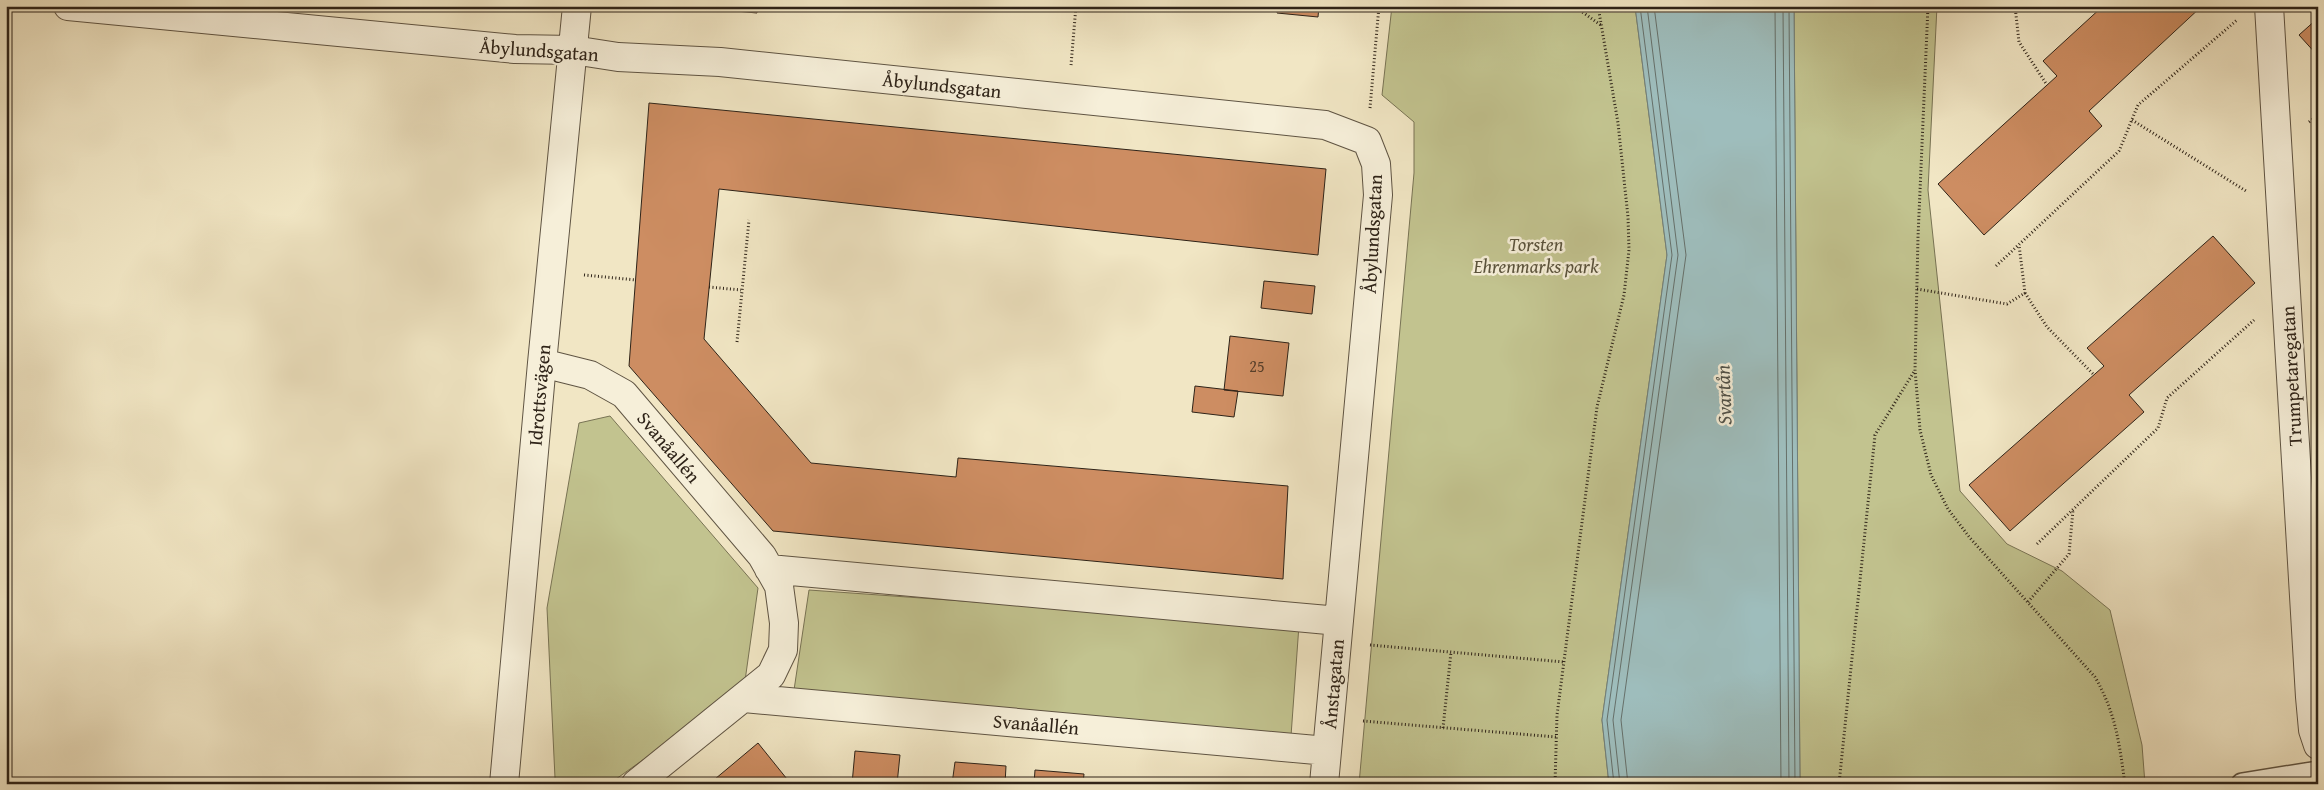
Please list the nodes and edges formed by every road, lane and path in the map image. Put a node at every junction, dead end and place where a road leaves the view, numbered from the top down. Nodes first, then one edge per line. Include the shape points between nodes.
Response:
1 (68, 6) edge
2 (576, 6) edge
3 (1076, 6) edge
4 (1378, 6) edge
5 (1574, 6) edge
6 (1598, 6) edge
7 (1928, 6) edge
8 (2015, 6) edge
9 (2268, 6) edge
10 (2238, 19) dead end
11 (1602, 26) junction
12 (573, 50) junction
13 (2047, 85) dead end
14 (1068, 98) junction
15 (2132, 120) junction
16 (1367, 141) junction
17 (2280, 213) junction
18 (749, 220) dead end
19 (2018, 245) junction
20 (1996, 266) dead end
21 (551, 272) junction
22 (636, 280) dead end
23 (710, 287) dead end
24 (1917, 289) junction
25 (742, 290) junction
26 (2286, 292) junction
27 (2024, 293) junction
28 (737, 342) dead end
29 (542, 363) junction
30 (1915, 370) junction
31 (2094, 375) dead end
32 (2073, 509) junction
33 (2037, 544) dead end
34 (769, 569) junction
35 (1343, 584) joint
36 (2028, 602) junction
37 (1338, 631) junction
38 (1451, 652) junction
39 (1564, 662) junction
40 (744, 698) junction
41 (1330, 718) junction
42 (1443, 728) junction
43 (1556, 737) junction
44 (2318, 745) edge
45 (1327, 750) junction
46 (2318, 772) edge
47 (504, 784) edge
48 (636, 784) edge
49 (1324, 784) edge
50 (1555, 784) edge
51 (1839, 784) edge
52 (2125, 784) edge
53 (2242, 784) edge

1 - 12 street, Åbylundsgatan via 515,49
2 - 12 street, Idrottsvägen
3 - 14 path
4 - 16 path
5 - 11 path
6 - 11 path
7 - 24 path
8 - 13 path via 2019,42
9 - 17 street, Trumpetaregatan
10 - 15 path via 2138,105
11 - 39 path via 1618,123 1629,250 1624,295 1597,407
12 - 14 street, Åbylundsgatan via 618,57 720,62
12 - 21 street, Idrottsvägen
14 - 16 street, Åbylundsgatan via 1325,125
15 - 17 path
15 - 19 path via 2119,151
16 - 35 street, Åbylundsgatan via 1376,164 1378,195
17 - 26 street, Trumpetaregatan
18 - 25 path
19 - 20 path
19 - 27 path
21 - 22 path
21 - 29 street, Idrottsvägen
23 - 25 path
24 - 27 path via 2007,304
24 - 30 path
25 - 28 path
26 - 32 path via 2167,398 2158,428
26 - 44 street, Trumpetaregatan via 2310,696 2313,730
27 - 31 path via 2047,327
29 - 34 street, Svanåallén via 590,374 624,394 762,556
29 - 47 street, Idrottsvägen
30 - 36 path via 1920,430 1931,475 1948,509 1970,538
30 - 51 path via 1875,435
32 - 33 path
32 - 36 path via 2069,554
34 - 37 street
34 - 40 street, Svanåallén via 779,586 784,623 783,650 771,674
35 - 37 street, Ånstagatan
36 - 52 path via 2079,657 2108,700 2116,723
37 - 38 path
37 - 41 street, Ånstagatan
38 - 39 path
38 - 42 path
39 - 43 path
40 - 45 street, Svanåallén
40 - 48 street, Svanåallén
41 - 42 path
41 - 45 street, Ånstagatan
42 - 43 path
43 - 50 path
45 - 49 street, Ånstagatan
46 - 53 lane

